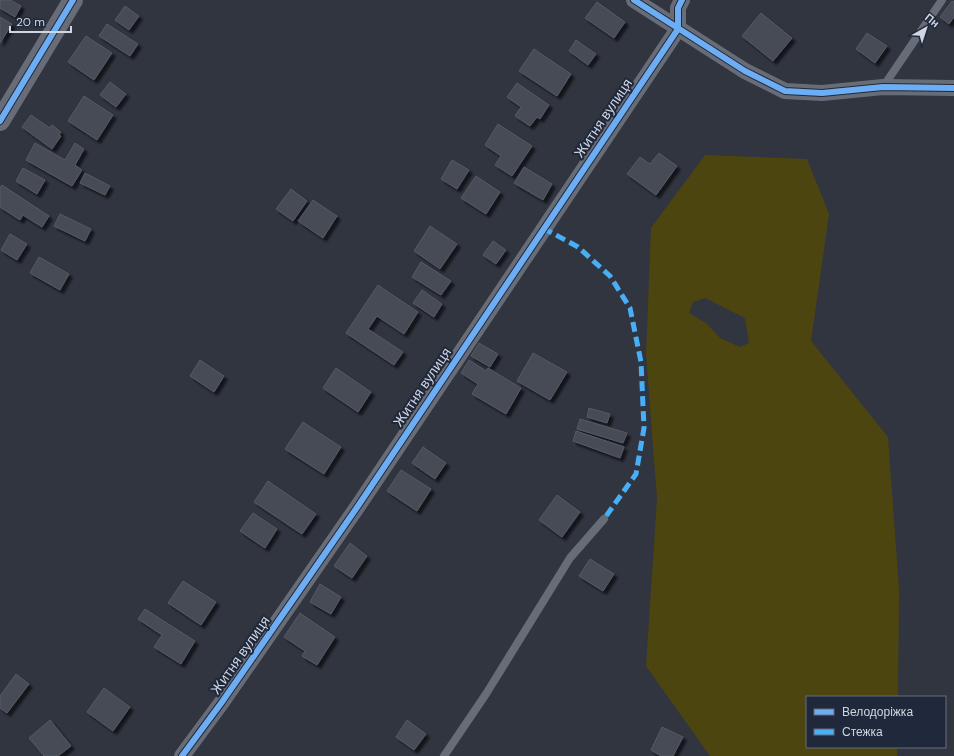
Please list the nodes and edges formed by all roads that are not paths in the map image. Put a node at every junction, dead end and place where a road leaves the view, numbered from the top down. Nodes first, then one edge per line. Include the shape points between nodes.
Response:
1 (73, 0) edge
2 (634, 0) edge
3 (682, 0) edge
4 (942, 0) edge
5 (678, 29) junction
6 (883, 87) junction
7 (954, 87) edge
8 (0, 121) edge
9 (604, 518) dead end
10 (182, 756) edge
11 (444, 756) edge

1 - 8 street
2 - 5 street
3 - 5 street via 678,8
4 - 6 lane
5 - 6 street via 745,70 785,90 822,93
5 - 10 street, Житня вулиця via 358,506
6 - 7 street
9 - 11 lane via 570,558 486,694

